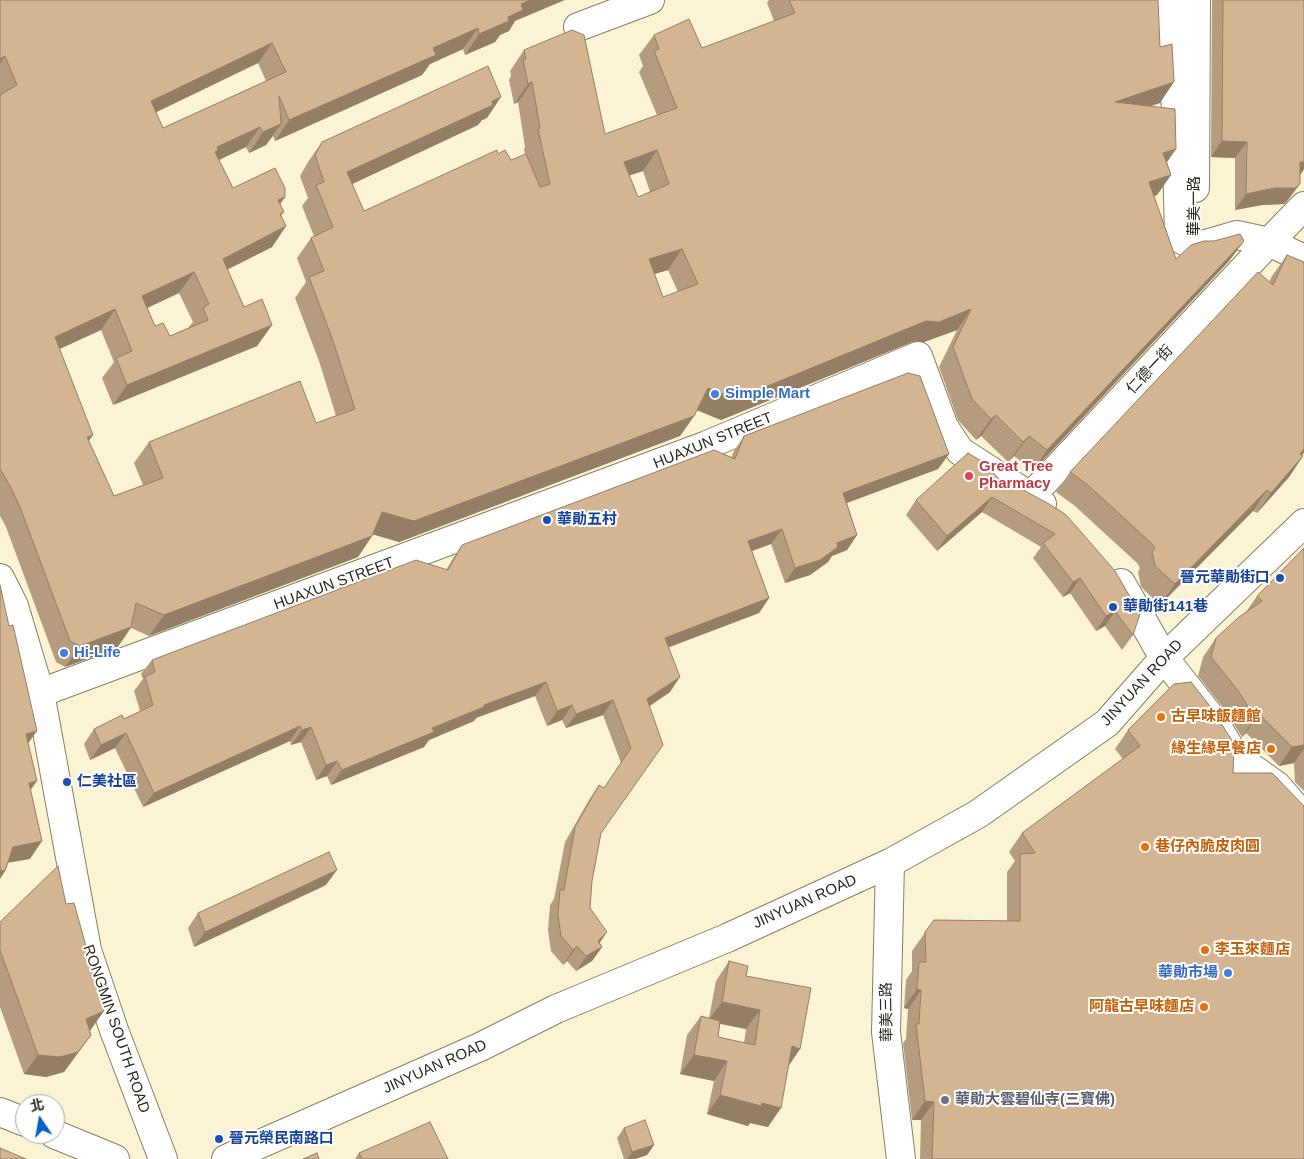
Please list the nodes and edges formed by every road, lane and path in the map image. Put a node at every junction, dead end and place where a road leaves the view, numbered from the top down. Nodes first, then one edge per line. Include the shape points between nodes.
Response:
1 (650, 0) edge
2 (1168, 0) edge
3 (1196, 0) edge
4 (591, 15) edge
5 (1304, 206) edge
6 (1270, 242) junction
7 (1195, 247) junction
8 (1304, 259) edge
9 (1030, 498) junction
10 (1064, 517) edge
11 (1304, 523) edge
12 (1106, 563) edge
13 (0, 578) edge
14 (1164, 658) junction
15 (40, 693) junction
16 (1304, 817) edge
17 (890, 864) junction
18 (0, 1112) edge
19 (15, 1118) edge
20 (65, 1139) edge
21 (115, 1159) edge
22 (163, 1159) edge
23 (226, 1159) edge
24 (901, 1159) edge

1 - 4 street
2 - 7 street, 華美一路 via 1176,110 1179,238
3 - 7 street, 華美一路
5 - 6 street, 仁德一街
6 - 7 street via 1238,236
6 - 8 street
6 - 9 street, 仁德一街
9 - 10 street, HUAXUN STREET
9 - 15 street, HUAXUN STREET via 960,451 944,427 918,356 707,445
11 - 14 street, JINYUAN ROAD
12 - 14 street via 1117,576
13 - 15 street, RONGMIN SOUTH ROAD via 14,606
14 - 16 street via 1214,720 1235,756 1277,786
14 - 17 street, JINYUAN ROAD via 1100,728 978,814
15 - 22 street, RONGMIN SOUTH ROAD via 87,950
17 - 23 street, JINYUAN ROAD via 727,938 556,1009 480,1047
17 - 24 street, 華美三路 via 886,1032
18 - 19 street
20 - 21 street

